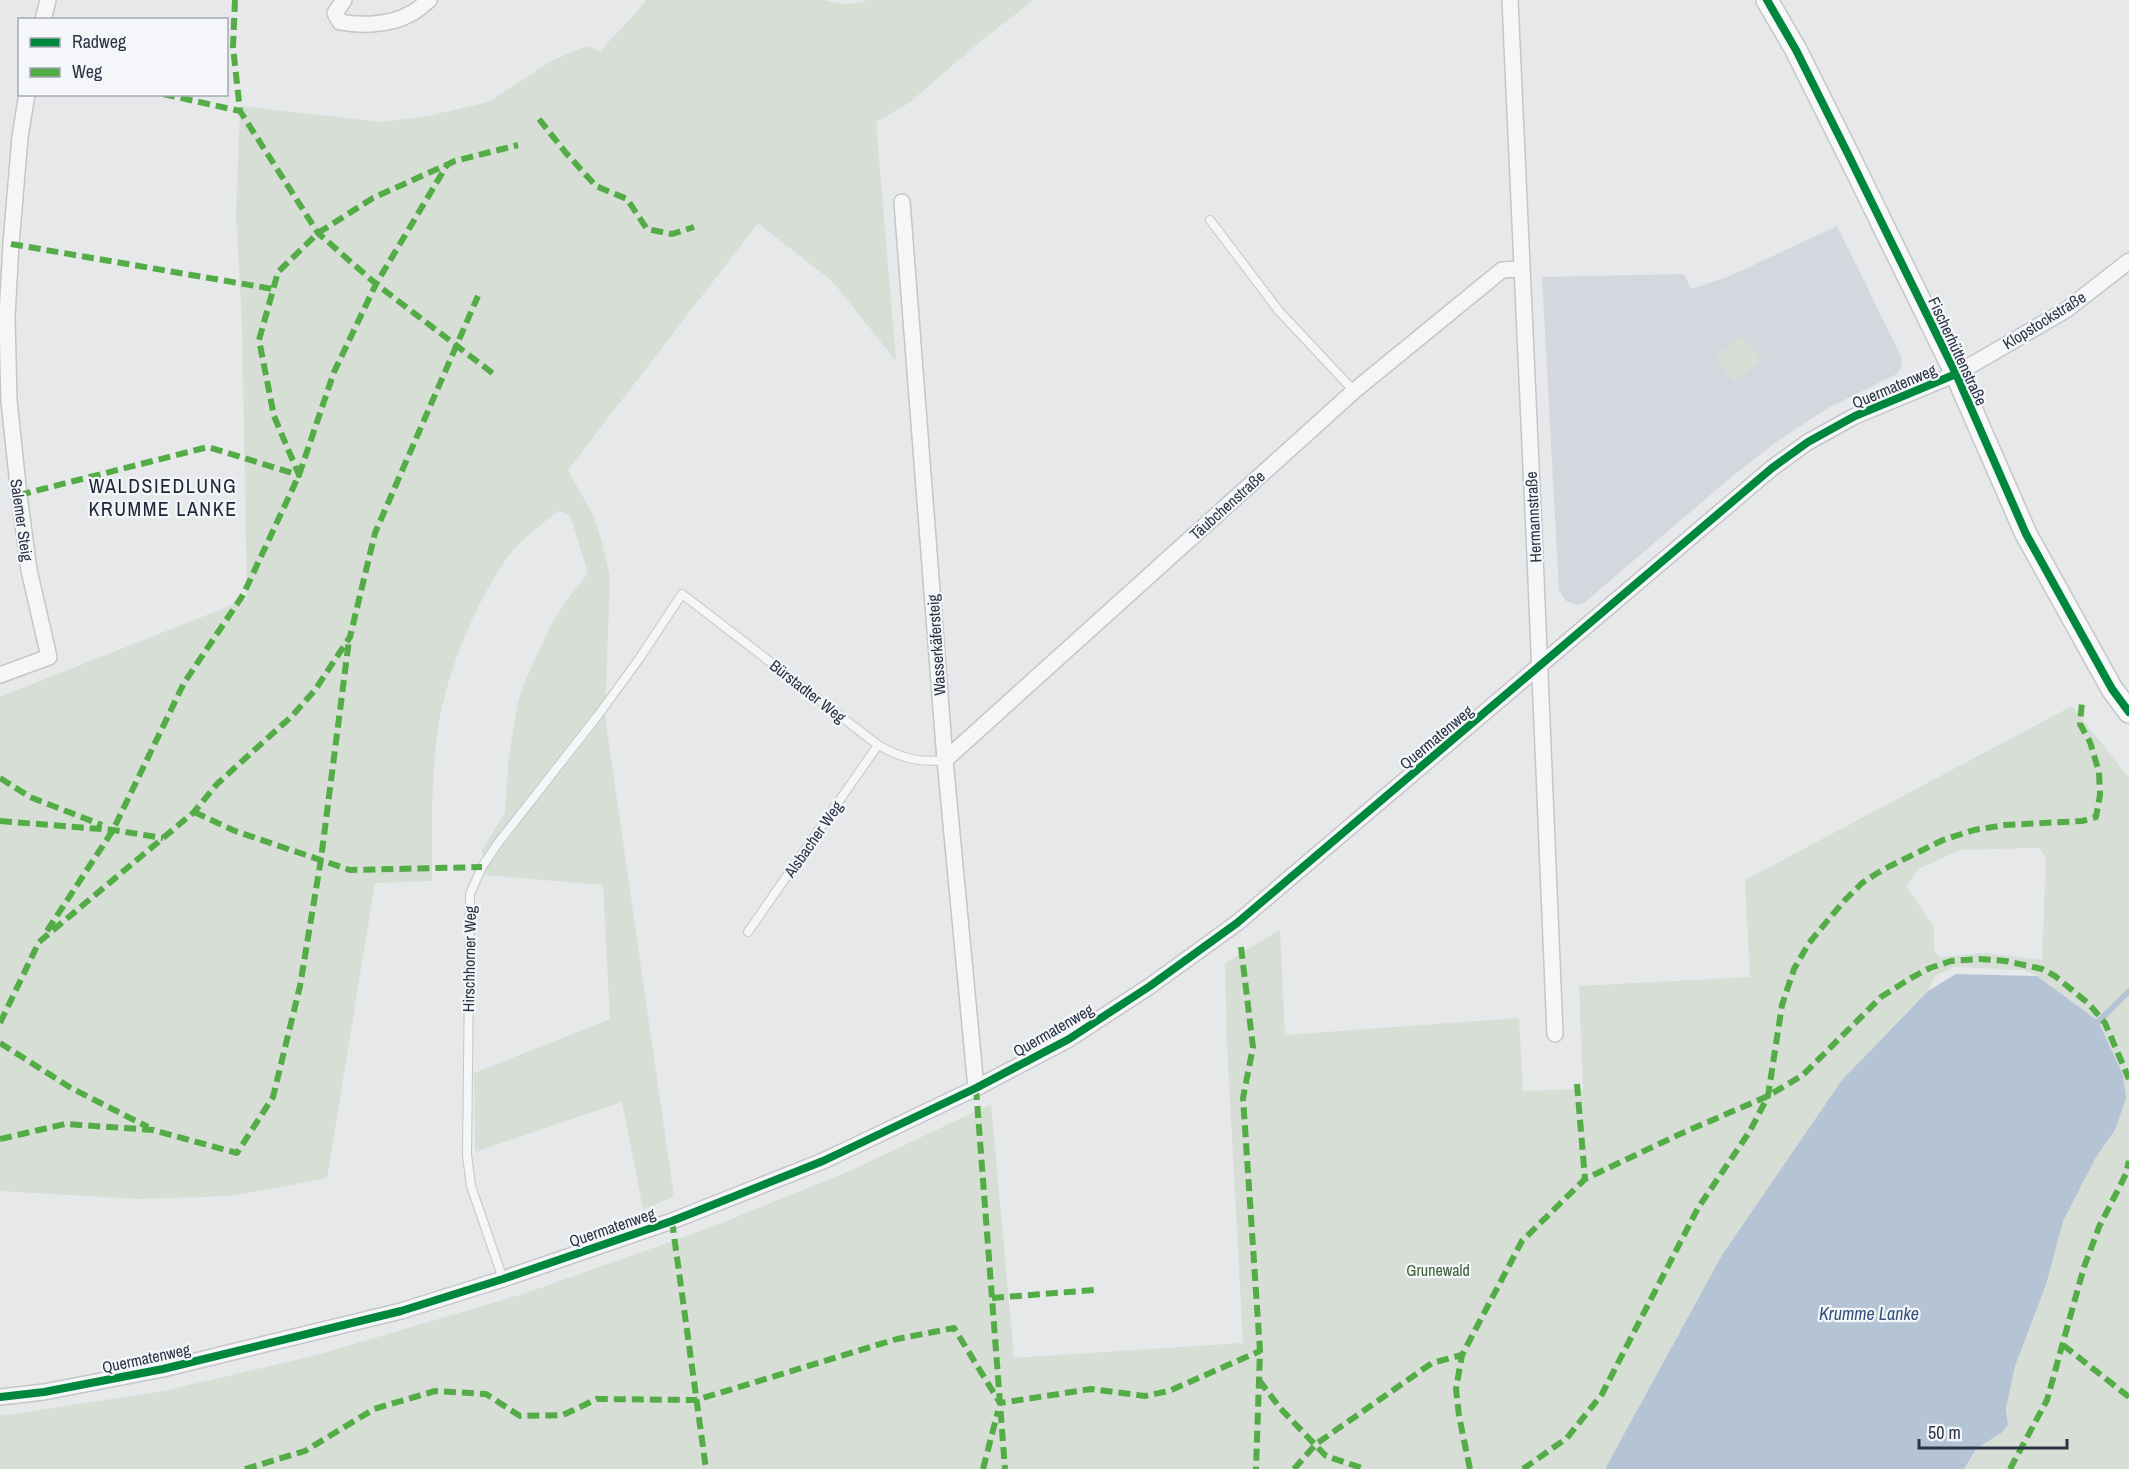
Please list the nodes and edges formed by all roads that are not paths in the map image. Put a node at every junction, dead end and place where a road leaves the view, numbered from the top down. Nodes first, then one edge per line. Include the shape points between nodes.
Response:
1 (48, 0) edge
2 (344, 0) edge
3 (429, 0) edge
4 (1510, 0) edge
5 (1767, 0) edge
6 (44, 18) edge
7 (27, 96) edge
8 (902, 202) dead end
9 (1210, 220) dead end
10 (2129, 261) edge
11 (1521, 269) junction
12 (1956, 374) junction
13 (1354, 391) junction
14 (682, 594) joint
15 (1540, 667) junction
16 (0, 675) edge
17 (2129, 712) edge
18 (878, 745) junction
19 (945, 760) junction
20 (748, 932) dead end
21 (1555, 1034) dead end
22 (976, 1088) junction
23 (503, 1279) junction
24 (0, 1397) edge

1 - 6 street
2 - 3 street via 336,14 340,22 358,26 409,15
4 - 11 street, Hermannstraße
5 - 12 street, Fischerhüttenstraße via 1843,143
7 - 16 street, Salemer Steig via 11,244 7,317 9,401 29,570 49,657
8 - 19 street, Wasserkäfersteig
9 - 13 lane via 1279,311
10 - 12 street, Klopstockstraße via 2066,310
11 - 13 street, Täubchenstraße via 1502,270
11 - 15 street, Hermannstraße
12 - 15 street, Quermatenweg via 1855,416 1808,442 1772,468
12 - 17 street, Fischerhüttenstraße via 2026,534 2112,689
13 - 19 street, Täubchenstraße
14 - 18 lane, Bürstadter Weg
14 - 23 lane, Hirschhorner Weg via 599,714 498,843 471,894 467,1155 471,1186
15 - 21 street, Hermannstraße
15 - 22 street, Quermatenweg via 1237,923 1069,1039
18 - 19 lane, Bürstadter Weg via 910,760
18 - 20 lane, Alsbacher Weg
19 - 22 street, Wasserkäfersteig
22 - 23 street, Quermatenweg via 823,1161 672,1221
23 - 24 street, Quermatenweg via 401,1311 163,1370

